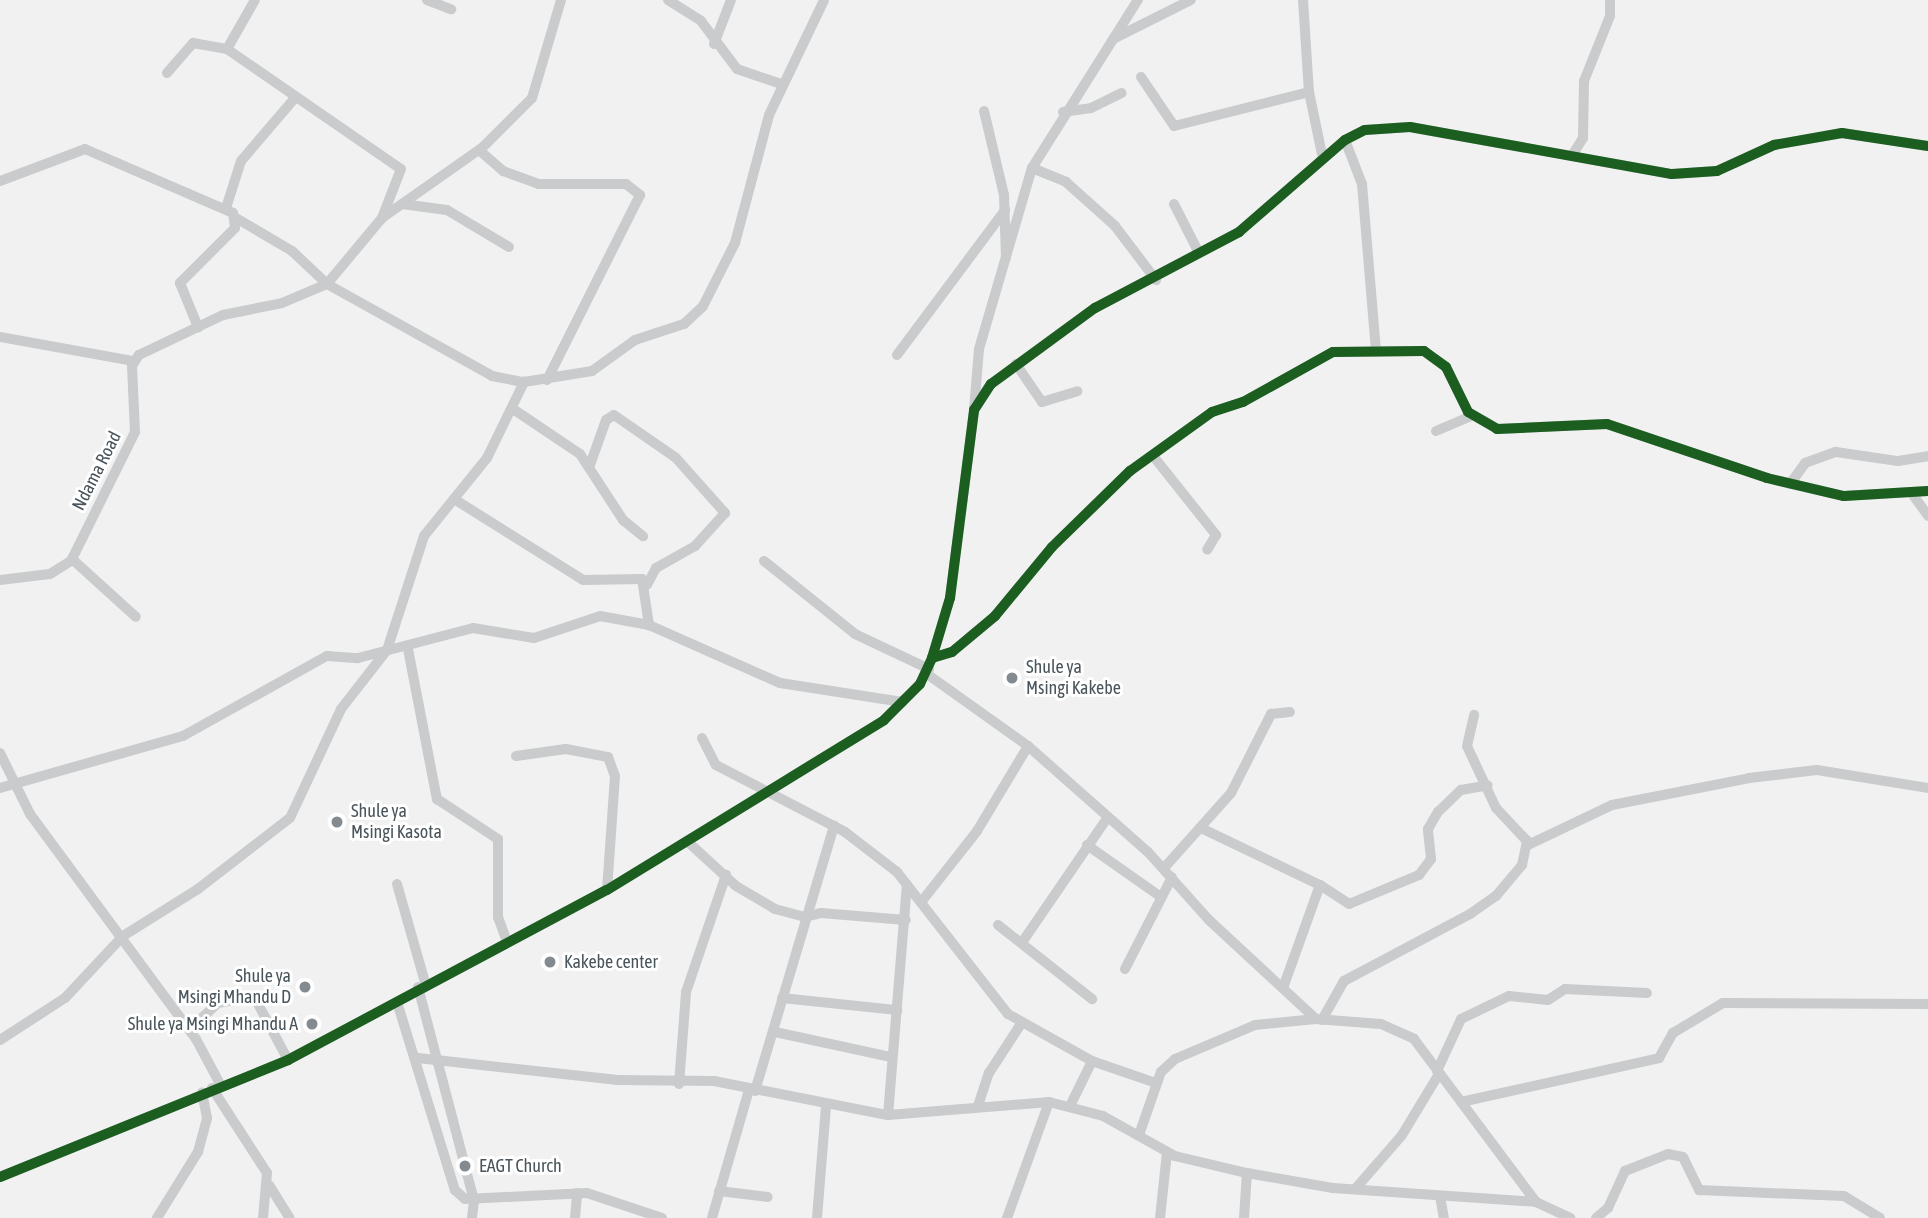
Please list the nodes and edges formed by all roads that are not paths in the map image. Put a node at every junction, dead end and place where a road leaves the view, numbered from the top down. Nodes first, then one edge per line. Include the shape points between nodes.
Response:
1 (255, 0) edge
2 (427, 0) edge
3 (561, 0) edge
4 (667, 0) edge
5 (731, 0) edge
6 (824, 0) edge
7 (1138, 0) edge
8 (1191, 0) edge
9 (1303, 0) edge
10 (1610, 0) edge
11 (451, 9) dead end
12 (1113, 39) junction
13 (714, 44) junction
14 (227, 49) junction
15 (167, 73) dead end
16 (1141, 77) dead end
17 (781, 84) junction
18 (1309, 92) junction
19 (1122, 93) dead end
20 (294, 99) junction
21 (984, 111) dead end
22 (1063, 112) junction
23 (1345, 140) junction
24 (1928, 146) edge
25 (479, 150) junction
26 (1322, 154) junction
27 (1573, 154) junction
28 (1032, 168) junction
29 (0, 181) edge
30 (401, 204) junction
31 (1174, 204) dead end
32 (226, 208) junction
33 (1005, 210) junction
34 (236, 218) junction
35 (382, 218) junction
36 (509, 247) dead end
37 (1199, 253) junction
38 (1006, 269) junction
39 (1156, 279) junction
40 (327, 284) junction
41 (198, 327) junction
42 (0, 337) edge
43 (1376, 351) junction
44 (897, 355) dead end
45 (134, 361) junction
46 (1016, 364) junction
47 (547, 380) junction
48 (524, 382) junction
49 (1077, 391) dead end
50 (513, 409) junction
51 (974, 410) junction
52 (1472, 416) junction
53 (1436, 432) dead end
54 (1928, 456) edge
55 (1154, 457) junction
56 (590, 465) junction
57 (1790, 484) junction
58 (1928, 491) edge
59 (1913, 495) junction
60 (454, 499) junction
61 (1928, 516) edge
62 (643, 536) dead end
63 (1207, 550) dead end
64 (72, 559) junction
65 (764, 561) dead end
66 (0, 580) edge
67 (647, 585) junction
68 (136, 617) dead end
69 (649, 625) junction
70 (408, 649) junction
71 (387, 650) junction
72 (929, 667) junction
73 (903, 702) junction
74 (1290, 712) dead end
75 (1474, 715) dead end
76 (702, 738) dead end
77 (1028, 746) junction
78 (0, 753) edge
79 (516, 756) dead end
80 (12, 784) junction
81 (1488, 785) junction
82 (0, 788) edge
83 (1928, 788) edge
84 (766, 793) junction
85 (1108, 817) junction
86 (834, 826) junction
87 (1203, 828) junction
88 (688, 842) junction
89 (1087, 845) junction
90 (1528, 845) junction
91 (1164, 868) junction
92 (726, 875) junction
93 (1172, 877) junction
94 (397, 884) dead end
95 (907, 885) junction
96 (1320, 885) junction
97 (607, 890) junction
98 (1161, 897) junction
99 (922, 901) junction
100 (805, 917) junction
101 (906, 920) junction
102 (998, 925) dead end
103 (123, 936) junction
104 (506, 939) junction
105 (1023, 941) junction
106 (1125, 969) dead end
107 (422, 985) junction
108 (1284, 985) junction
109 (1647, 993) dead end
110 (782, 998) junction
111 (1092, 999) dead end
112 (397, 1002) junction
113 (1928, 1004) edge
114 (897, 1010) junction
115 (1319, 1019) junction
116 (1021, 1024) junction
117 (190, 1029) junction
118 (775, 1031) junction
119 (0, 1040) edge
120 (891, 1056) junction
121 (418, 1058) junction
122 (438, 1058) junction
123 (288, 1060) junction
124 (1092, 1061) junction
125 (1438, 1072) junction
126 (1156, 1083) junction
127 (679, 1084) junction
128 (211, 1088) junction
129 (752, 1090) junction
130 (1049, 1102) junction
131 (1461, 1102) junction
132 (826, 1105) junction
133 (978, 1106) junction
134 (1070, 1106) junction
135 (888, 1115) junction
136 (1139, 1135) junction
137 (1167, 1152) junction
138 (1247, 1173) junction
139 (0, 1177) edge
140 (269, 1184) junction
141 (1356, 1188) junction
142 (719, 1191) junction
143 (577, 1193) junction
144 (1440, 1196) junction
145 (768, 1197) dead end
146 (474, 1201) junction
147 (1536, 1202) junction
148 (287, 1217) edge
149 (157, 1218) edge
150 (262, 1218) edge
151 (472, 1218) edge
152 (575, 1218) edge
153 (662, 1218) edge
154 (712, 1218) edge
155 (817, 1218) edge
156 (1007, 1218) edge
157 (1160, 1218) edge
158 (1244, 1218) edge
159 (1444, 1218) edge
160 (1570, 1218) edge
161 (1596, 1218) edge
162 (1880, 1218) edge

1 - 14 street
2 - 11 street
3 - 25 street via 540,86
4 - 13 street via 701,21
5 - 13 street
6 - 17 street
7 - 12 street
8 - 12 street
9 - 18 street
10 - 27 street via 1610,16 1583,90 1583,138
12 - 22 street
13 - 17 street via 737,69
14 - 15 street via 193,43
14 - 20 street
16 - 18 street via 1174,127
17 - 47 street via 735,243 704,306 684,324 635,340 593,371
18 - 26 street
19 - 22 street via 1091,108
20 - 32 street via 241,161
20 - 35 street via 401,169
21 - 33 street
22 - 28 street
23 - 26 street
23 - 27 street via 1365,130 1410,127
23 - 43 street via 1362,184
24 - 27 street via 1842,133 1774,145 1700,174
25 - 30 street
25 - 47 street via 503,171 538,184 626,184 640,195
26 - 37 street via 1248,225
28 - 38 street
28 - 39 street via 1066,182 1115,226
29 - 32 street via 85,149
30 - 35 street
30 - 36 street via 447,210
31 - 37 street
32 - 34 street
33 - 38 street
33 - 44 street
34 - 40 street via 292,251
34 - 41 street via 235,228 180,283
35 - 40 street
37 - 39 street
38 - 51 street via 979,349
39 - 46 street via 1095,308
40 - 41 street
40 - 48 street via 477,368
41 - 45 street
42 - 45 street
43 - 52 street via 1411,349 1433,356
43 - 55 street via 1325,355 1243,402 1212,411
45 - 64 street, Ndama Road via 135,432
46 - 49 street via 1042,402
46 - 51 street via 991,384
47 - 48 street
48 - 50 street
50 - 56 street
50 - 60 street via 487,458
51 - 72 street via 950,598
52 - 53 street
52 - 57 street via 1506,431 1592,423 1635,429
54 - 57 street via 1895,461 1836,452 1805,463
55 - 63 street via 1216,535
55 - 72 street via 1079,519 995,616
56 - 62 street via 623,520
56 - 67 street via 606,420 614,415 676,458 725,513 695,546 656,568
57 - 59 street via 1849,497
58 - 59 street
59 - 61 street
60 - 67 street via 583,580 633,576
60 - 71 street via 424,536
64 - 66 street via 50,573
64 - 68 street
65 - 72 street via 855,634
67 - 69 street
69 - 70 street via 600,616 534,638 473,628
69 - 73 street via 780,683
70 - 71 street
70 - 104 street via 437,799 498,839 498,917
71 - 80 street via 352,659 327,656 183,736
71 - 103 street via 341,709 290,818 198,889
72 - 73 street
72 - 77 street
73 - 84 street via 842,750
74 - 87 street via 1269,716 1242,774
75 - 81 street via 1466,745
76 - 84 street via 716,765
77 - 85 street
77 - 99 street via 977,831
78 - 80 street
79 - 97 street via 566,749 608,757 615,776
80 - 82 street
80 - 103 street
81 - 90 street via 1496,808
81 - 96 street via 1463,789 1438,813 1428,829 1431,859 1419,874 1349,904
83 - 90 street via 1817,770 1749,778 1612,805
84 - 86 street
84 - 88 street
85 - 89 street
85 - 91 street
86 - 95 street
86 - 100 street
87 - 91 street
87 - 96 street
88 - 92 street
88 - 97 street
89 - 98 street
89 - 105 street
90 - 115 street via 1517,876 1496,896 1344,981
91 - 93 street
92 - 100 street via 761,902
92 - 127 street via 686,992
93 - 98 street
93 - 108 street via 1209,920
94 - 107 street
95 - 99 street
95 - 101 street
96 - 108 street
97 - 104 street
98 - 106 street
99 - 116 street
100 - 101 street via 821,913
100 - 110 street
101 - 114 street
102 - 105 street
103 - 117 street
103 - 119 street via 65,998
104 - 107 street
105 - 111 street
107 - 112 street
107 - 122 street
108 - 115 street
109 - 125 street via 1565,989 1548,1000 1509,996 1461,1019
110 - 114 street
110 - 118 street
112 - 121 street
112 - 123 street
113 - 131 street via 1723,1003 1673,1033 1658,1058
114 - 120 street
115 - 125 street via 1405,1032
115 - 126 street via 1273,1021 1223,1034 1175,1059
116 - 124 street
116 - 133 street via 989,1073
117 - 123 street via 218,1003 247,997 257,1002
117 - 128 street
118 - 120 street
118 - 129 street
120 - 135 street
121 - 122 street
121 - 146 street via 455,1190
122 - 127 street
122 - 146 street
123 - 128 street
124 - 126 street
124 - 134 street
125 - 131 street
125 - 141 street via 1402,1135
126 - 136 street
127 - 129 street via 714,1081
128 - 139 street
128 - 140 street via 261,1159
128 - 149 street via 198,1152
129 - 132 street
129 - 142 street
130 - 133 street
130 - 134 street
130 - 156 street
131 - 147 street
132 - 135 street
132 - 155 street
133 - 135 street
134 - 136 street
136 - 137 street
137 - 138 street
137 - 157 street
138 - 141 street
138 - 158 street
140 - 148 street
140 - 150 street
141 - 144 street
142 - 145 street
142 - 154 street
143 - 146 street
143 - 152 street
143 - 153 street
144 - 147 street
144 - 159 street
146 - 151 street
147 - 160 street
161 - 162 street via 1608,1209 1625,1171 1668,1154 1683,1157 1699,1190 1844,1196

